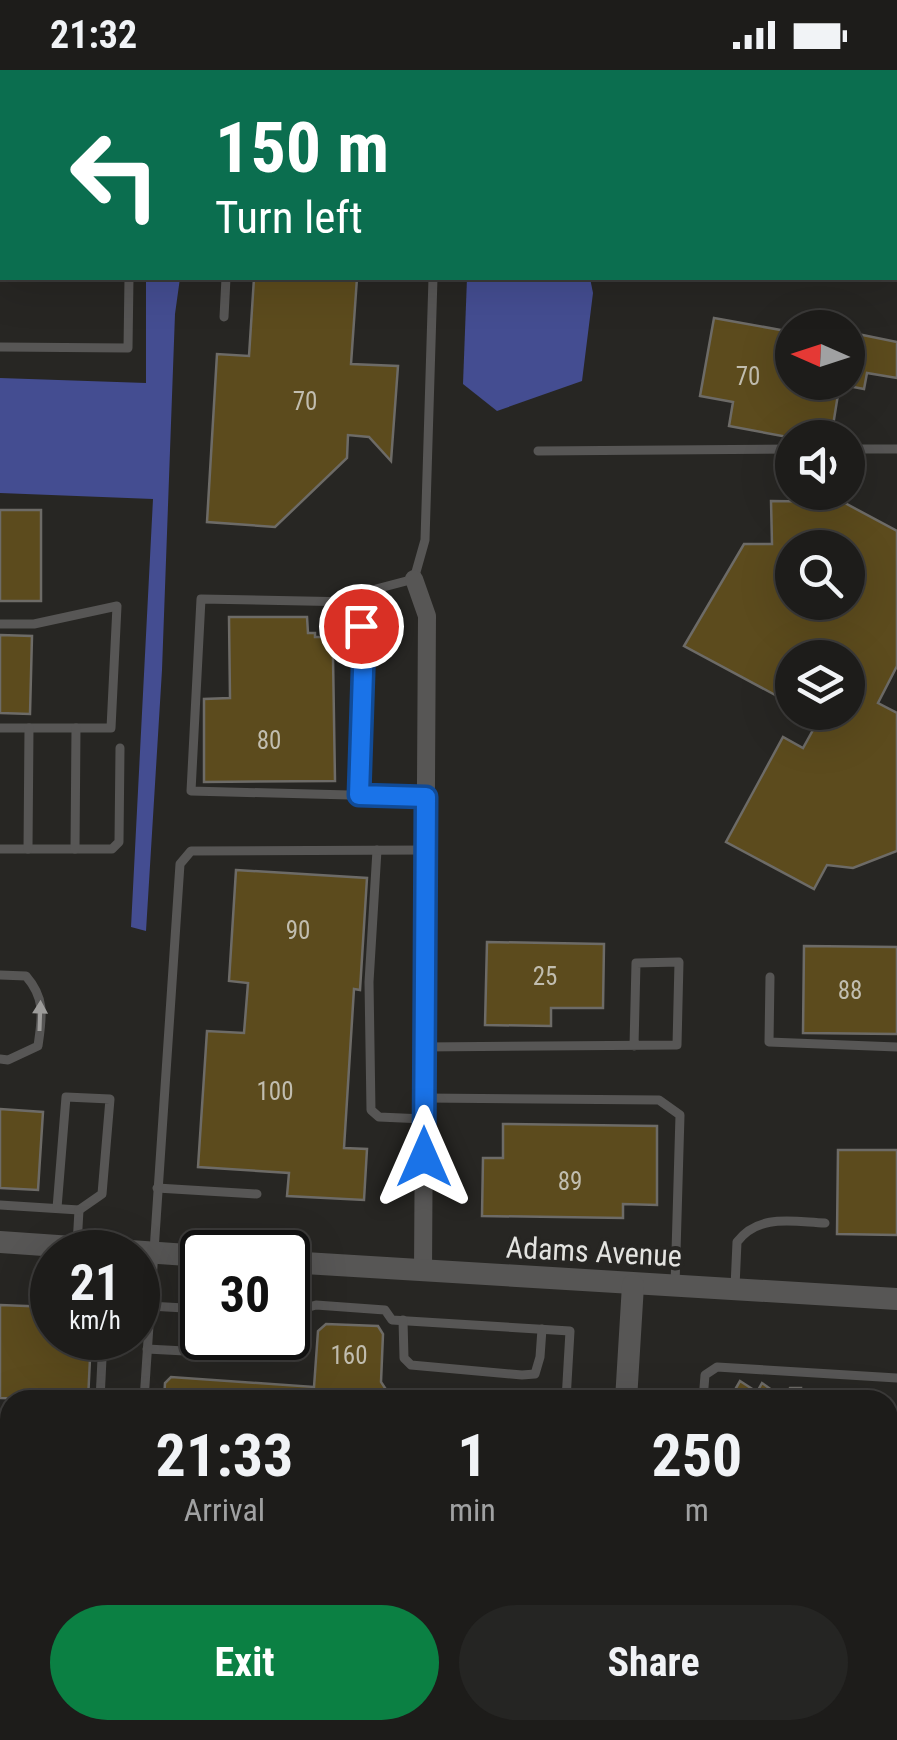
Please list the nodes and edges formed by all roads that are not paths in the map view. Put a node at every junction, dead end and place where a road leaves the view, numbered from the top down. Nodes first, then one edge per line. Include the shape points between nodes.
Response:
1 (129, 280) edge
2 (226, 280) edge
3 (432, 280) edge
4 (224, 317) dead end
5 (0, 347) edge
6 (897, 448) edge
7 (775, 449) edge
8 (865, 449) edge
9 (538, 451) dead end
10 (414, 579) junction
11 (356, 602) junction
12 (0, 624) edge
13 (0, 728) edge
14 (29, 728) junction
15 (76, 728) junction
16 (120, 748) dead end
17 (359, 795) junction
18 (426, 797) junction
19 (0, 849) edge
20 (28, 849) junction
21 (75, 849) junction
22 (377, 850) junction
23 (426, 850) junction
24 (0, 974) edge
25 (770, 977) dead end
26 (423, 1046) junction
27 (634, 1046) junction
28 (897, 1047) edge
29 (0, 1059) edge
30 (424, 1098) junction
31 (424, 1118) junction
32 (157, 1188) junction
33 (257, 1194) dead end
34 (0, 1205) edge
35 (56, 1208) junction
36 (79, 1210) junction
37 (826, 1224) dead end
38 (77, 1230) edge
39 (154, 1230) edge
40 (0, 1242) edge
41 (30, 1244) edge
42 (310, 1264) edge
43 (423, 1272) junction
44 (633, 1285) junction
45 (675, 1287) junction
46 (735, 1290) junction
47 (897, 1299) edge
48 (310, 1306) edge
49 (403, 1320) junction
50 (542, 1329) junction
51 (102, 1360) edge
52 (146, 1360) edge
53 (897, 1378) edge
54 (100, 1390) edge
55 (144, 1390) edge
56 (567, 1390) edge
57 (627, 1390) edge
58 (704, 1390) edge

1 - 5 lane via 128,348
2 - 4 lane
3 - 10 lane via 425,540
6 - 8 lane
7 - 9 lane
10 - 11 lane
10 - 18 street via 427,616
11 - 17 lane via 364,641
11 - 17 lane via 201,599 191,790
12 - 15 lane via 34,624 117,606 111,728
13 - 14 lane
14 - 15 lane
14 - 20 lane
15 - 21 lane
16 - 21 lane via 120,842 112,849
17 - 18 lane
18 - 23 street
19 - 20 lane
20 - 21 lane
22 - 23 lane
22 - 31 lane via 371,1110 380,1117
22 - 32 lane via 191,850 180,864
23 - 26 street
29 -> 24 lane via 38,1046 43,1009 26,976
25 - 28 lane via 769,1042
26 - 27 lane
26 - 30 street
27 - 27 lane via 677,1045 679,962 636,963
30 - 31 street
30 - 45 lane via 659,1100 680,1115
31 - 43 street
32 - 33 lane
32 - 39 lane
34 - 35 lane
35 - 36 lane
35 - 36 lane via 66,1096 110,1099 102,1194
36 - 38 lane
37 - 46 lane via 757,1224 737,1242
40 - 41 street
42 - 43 street, Adams Avenue
43 - 44 street, Adams Avenue
44 - 45 street, Adams Avenue
44 - 57 street
45 - 46 street, Adams Avenue
46 - 47 street, Adams Avenue
48 - 49 lane via 385,1310 392,1320
49 - 50 lane
49 - 50 lane via 404,1358 411,1365 522,1376 535,1374
50 - 56 lane via 570,1330
51 - 54 lane
52 - 55 lane
53 - 58 lane via 717,1367 705,1375

